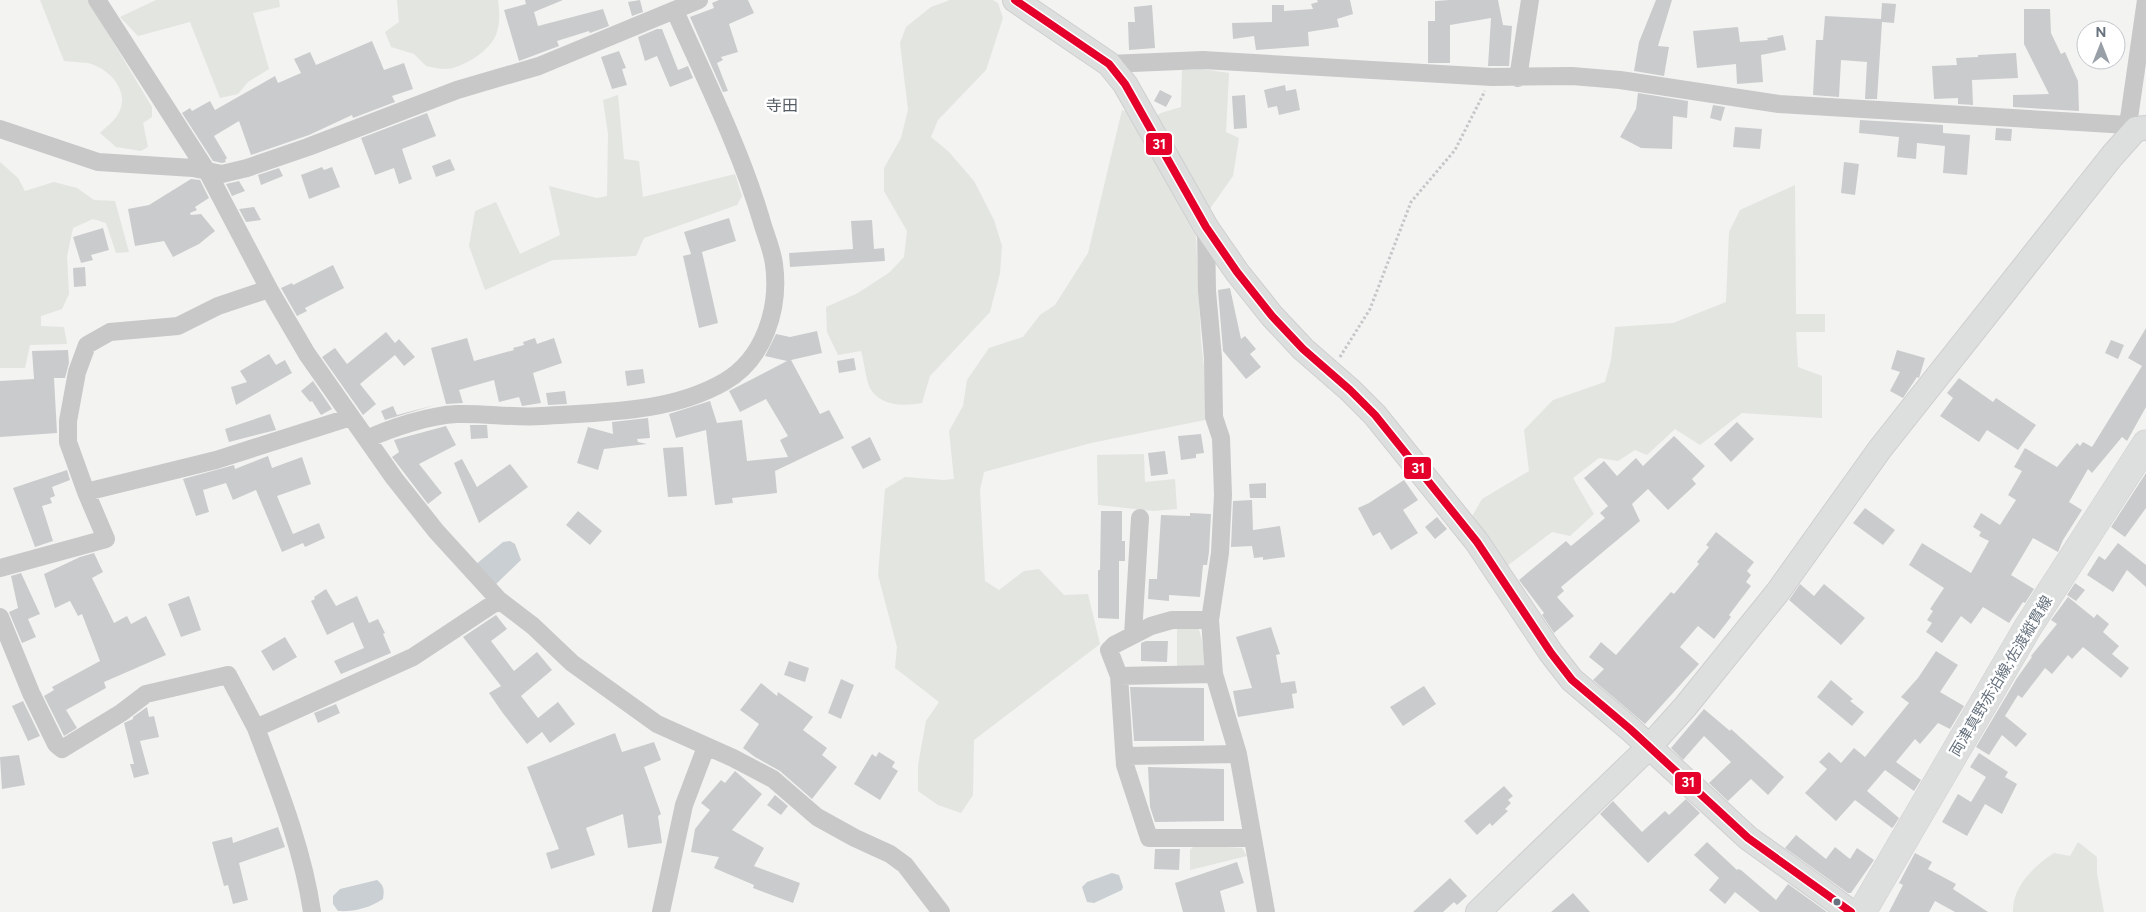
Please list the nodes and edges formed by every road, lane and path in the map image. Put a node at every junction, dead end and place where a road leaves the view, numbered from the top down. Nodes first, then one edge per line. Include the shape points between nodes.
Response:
1 (97, 0) edge
2 (699, 0) edge
3 (1015, 0) edge
4 (1530, 0) edge
5 (2146, 0) edge
6 (675, 11) junction
7 (1109, 64) junction
8 (1492, 77) junction
9 (1518, 78) junction
10 (2136, 127) edge
11 (0, 129) edge
12 (207, 171) junction
13 (1206, 227) junction
14 (269, 289) junction
15 (1330, 373) junction
16 (351, 417) junction
17 (367, 439) junction
18 (2146, 444) edge
19 (86, 492) junction
20 (1140, 518) dead end
21 (0, 568) edge
22 (499, 600) junction
23 (0, 617) edge
24 (1210, 620) junction
25 (1133, 635) junction
26 (1214, 674) junction
27 (1119, 676) junction
28 (256, 728) junction
29 (706, 747) junction
30 (1649, 747) junction
31 (1238, 754) junction
32 (1125, 756) junction
33 (1252, 838) junction
34 (312, 912) edge
35 (661, 912) edge
36 (941, 912) edge
37 (1266, 912) edge
38 (1478, 912) edge
39 (1851, 912) edge
40 (1862, 912) edge

1 - 12 street
2 - 6 street
3 - 7 main road
4 - 9 street
5 - 10 street
6 - 12 street via 539,66 457,90 264,162 222,174
6 - 17 street via 751,186 774,264 771,317 755,355 739,372 723,382 686,398 651,407 522,417 456,414 391,428
7 - 8 street via 1203,60
7 - 13 main road via 1125,84
8 - 9 street
8 - 15 path via 1456,150 1410,202 1370,309
9 - 10 street via 1572,76 1779,104
10 - 30 main road via 1880,449 1777,593
11 - 12 street via 98,162
12 - 14 street
13 - 15 main road via 1272,316
13 - 24 street via 1214,417 1220,438 1223,495 1220,554
14 - 16 street via 307,354
14 - 19 street via 218,306 178,326 110,332 87,345 77,372 68,421 68,442
15 - 30 main road via 1375,415 1477,542 1550,653 1572,680
16 - 17 street
16 - 19 street via 216,460
17 - 22 street via 430,523
18 - 40 main road, 両津真野赤泊線;佐渡縦貫線 via 2028,627
19 - 21 street via 106,540
20 - 25 street
22 - 28 street via 412,657
22 - 29 street via 572,663 657,724
23 - 28 street via 31,694 56,744 62,749 146,694 228,675
24 - 25 street via 1172,620
24 - 26 street
25 - 27 street via 1109,650
26 - 27 street
26 - 31 street
27 - 32 street
28 - 34 street via 308,883
29 - 35 street via 684,805
29 - 36 street via 773,779 817,816 890,854 905,865
30 - 38 main road
30 - 39 main road via 1748,838
31 - 32 street
31 - 33 street
32 - 33 street via 1149,838
33 - 37 street

